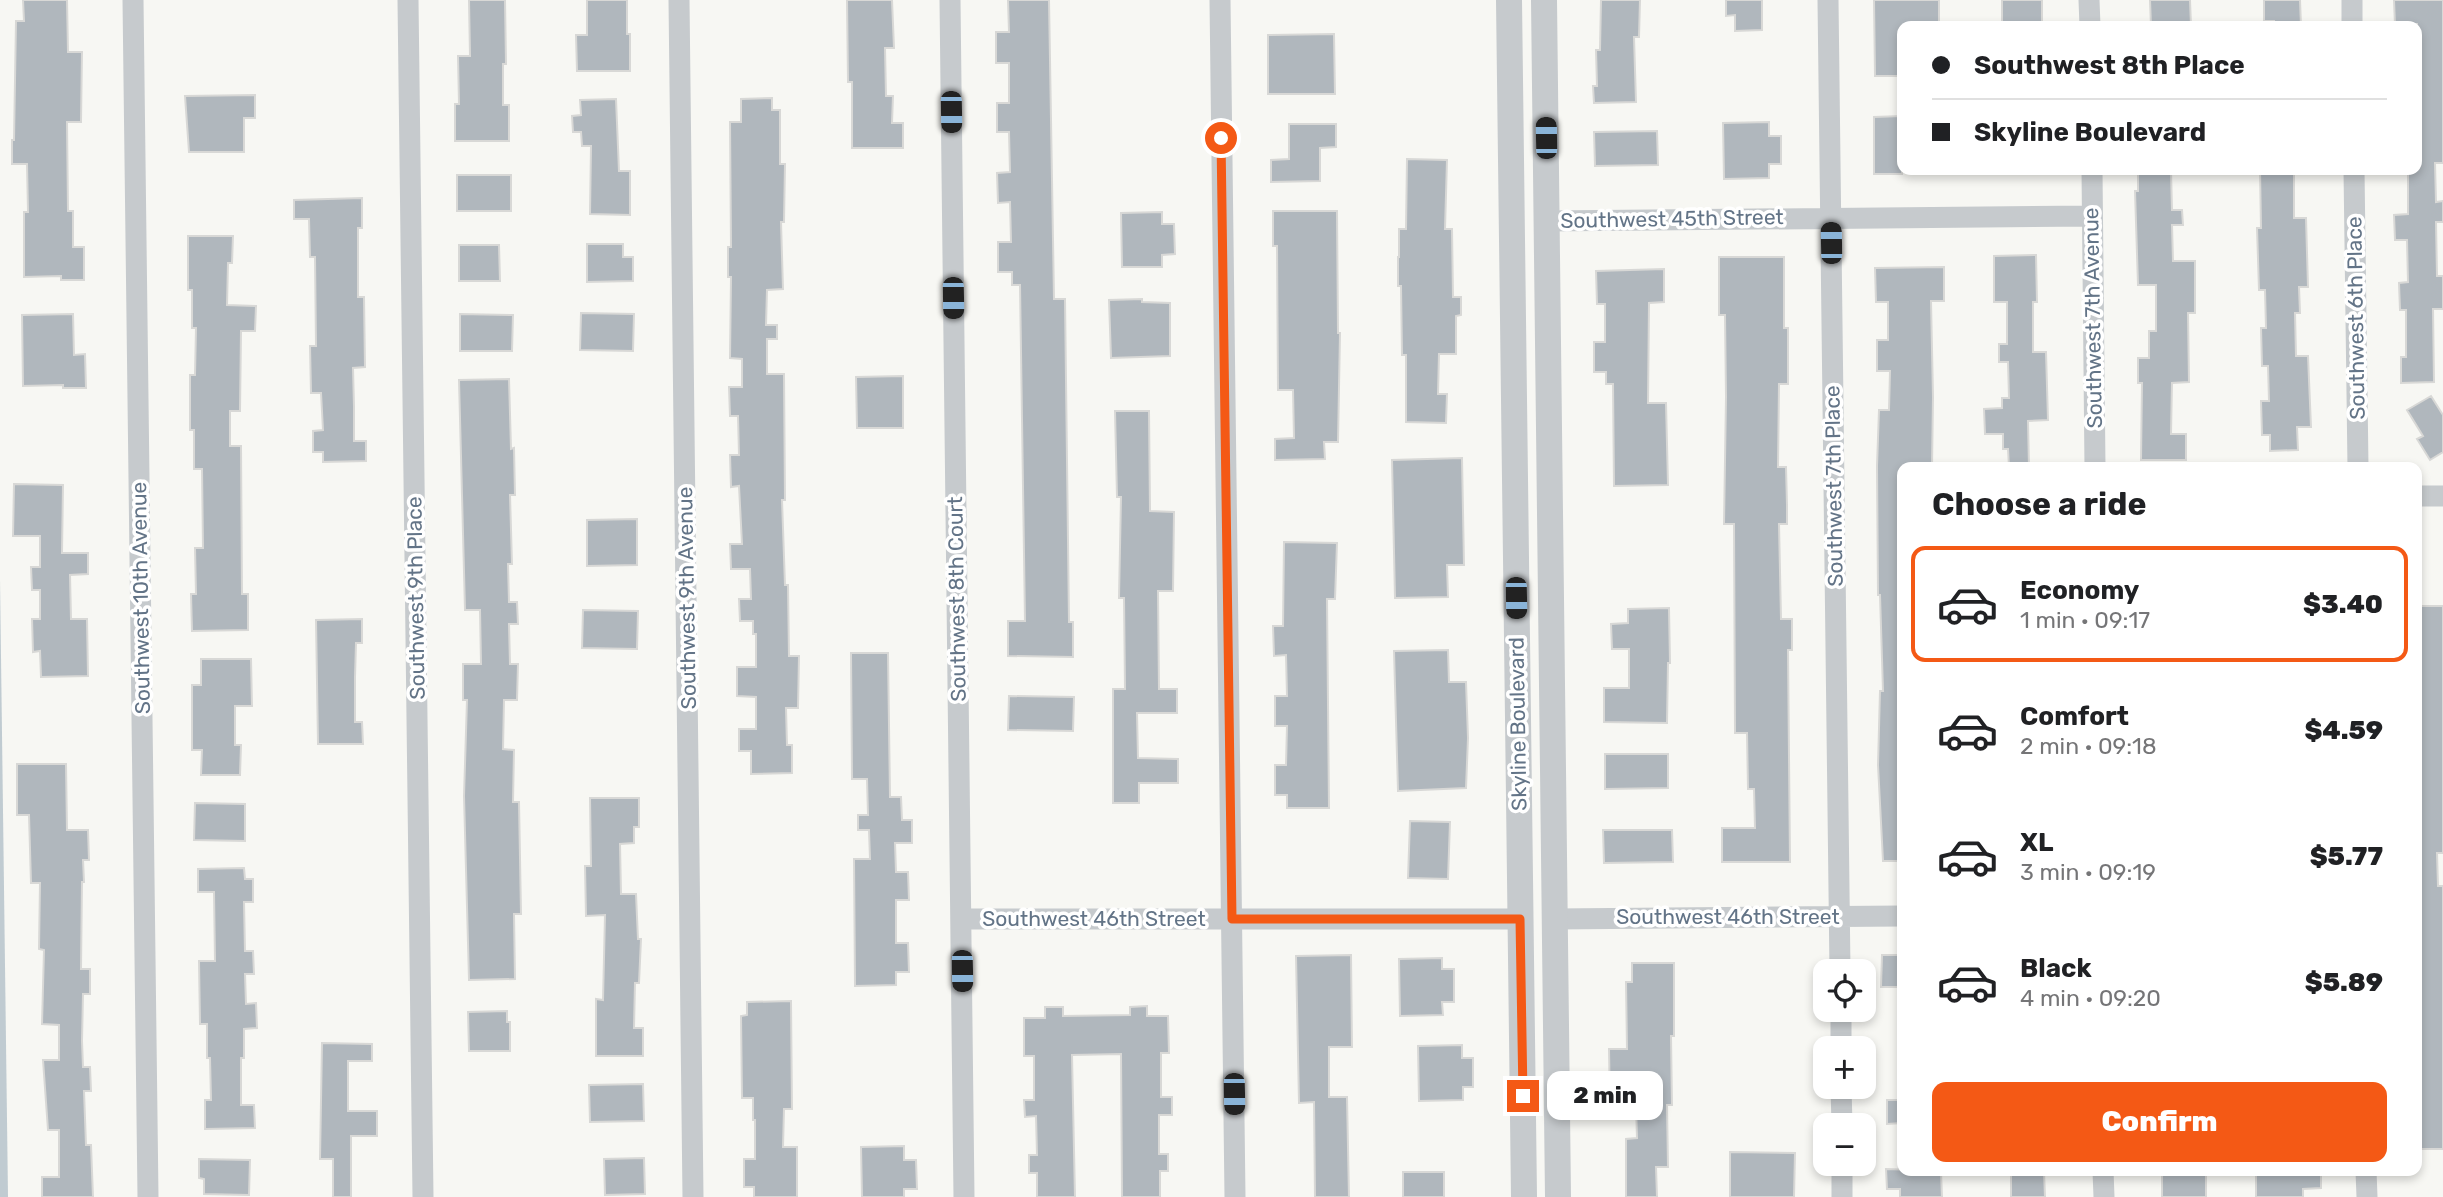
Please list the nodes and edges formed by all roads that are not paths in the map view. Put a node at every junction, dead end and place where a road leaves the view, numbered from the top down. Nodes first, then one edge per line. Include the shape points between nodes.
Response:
1 (133, 0) edge
2 (408, 0) edge
3 (679, 0) edge
4 (950, 0) edge
5 (1220, 0) edge
6 (1509, 0) edge
7 (1544, 0) edge
8 (1828, 0) edge
9 (2090, 0) edge
10 (2352, 0) edge
11 (2090, 21) edge
12 (2352, 21) edge
13 (2092, 175) edge
14 (2354, 175) edge
15 (2092, 216) junction
16 (1830, 218) junction
17 (1512, 220) junction
18 (1546, 221) junction
19 (2095, 462) edge
20 (2358, 462) edge
21 (2422, 496) edge
22 (2443, 496) edge
23 (1840, 916) junction
24 (1897, 916) edge
25 (961, 919) junction
26 (1232, 919) junction
27 (1520, 919) junction
28 (1555, 919) junction
29 (1840, 959) edge
30 (1842, 1176) edge
31 (2103, 1176) edge
32 (2366, 1176) edge
33 (148, 1197) edge
34 (423, 1197) edge
35 (693, 1197) edge
36 (964, 1197) edge
37 (1235, 1197) edge
38 (1524, 1197) edge
39 (1558, 1197) edge
40 (1842, 1197) edge
41 (2104, 1197) edge
42 (2367, 1197) edge

1 - 33 street, Southwest 10th Avenue
2 - 34 street, Southwest 9th Place
3 - 35 street, Southwest 9th Avenue
4 - 25 street, Southwest 8th Court
5 - 26 street
6 - 17 street, Skyline Boulevard
7 - 18 street, Skyline Boulevard
8 - 16 street, Southwest 7th Place
9 - 11 street
10 - 12 street
13 - 15 street, Southwest 7th Avenue
14 - 20 street, Southwest 6th Place
15 - 16 street, Southwest 45th Street
15 - 19 street, Southwest 7th Avenue
16 - 18 street, Southwest 45th Street
16 - 23 street, Southwest 7th Place
17 - 18 street
17 - 27 street, Skyline Boulevard
18 - 28 street, Skyline Boulevard
21 - 22 street
23 - 24 street, Southwest 46th Street
23 - 28 street, Southwest 46th Street
23 - 29 street, Southwest 7th Place
25 - 26 street, Southwest 46th Street
25 - 36 street, Southwest 8th Court
26 - 27 street, Southwest 46th Street
26 - 37 street
27 - 28 street
27 - 38 street, Skyline Boulevard
28 - 39 street, Skyline Boulevard
30 - 40 street
31 - 41 street
32 - 42 street

